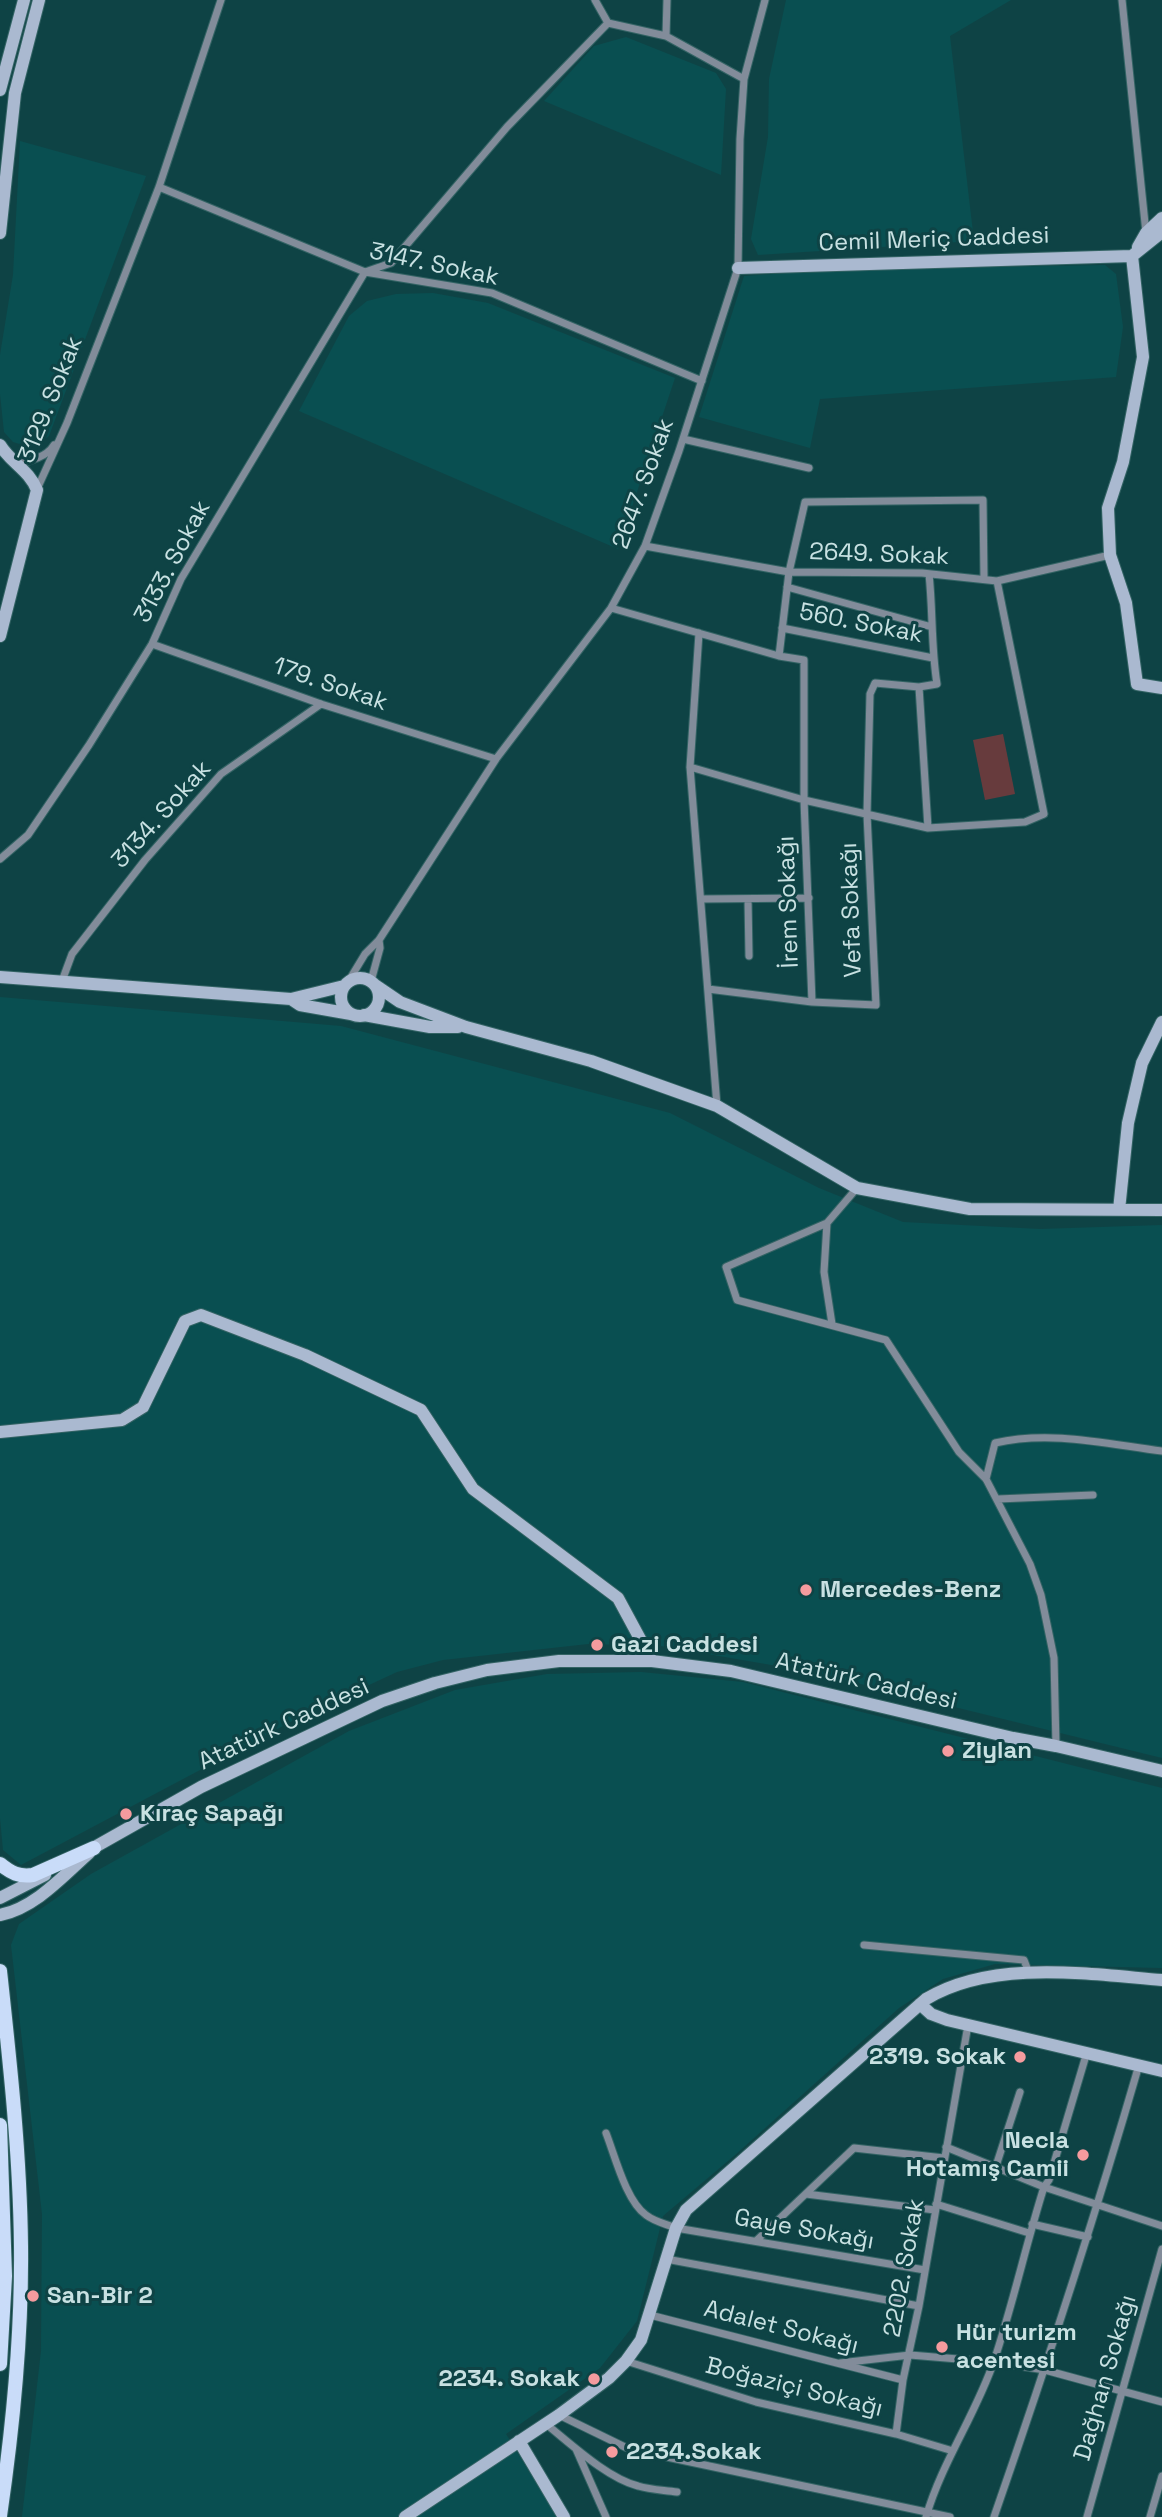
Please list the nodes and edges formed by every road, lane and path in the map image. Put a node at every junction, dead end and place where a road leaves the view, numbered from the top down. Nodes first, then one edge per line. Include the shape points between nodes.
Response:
1 (24, 0) edge
2 (39, 0) edge
3 (221, 0) edge
4 (595, 0) edge
5 (667, 0) edge
6 (765, 0) edge
7 (1122, 0) edge
8 (608, 23) junction
9 (666, 36) junction
10 (744, 79) junction
11 (0, 90) edge
12 (159, 187) junction
13 (1162, 218) edge
14 (1162, 232) edge
15 (0, 233) edge
16 (1146, 233) junction
17 (1132, 256) junction
18 (738, 268) junction
19 (365, 272) junction
20 (702, 381) junction
21 (67, 423) junction
22 (683, 439) junction
23 (0, 445) edge
24 (17, 464) junction
25 (0, 467) edge
26 (809, 468) dead end
27 (37, 489) junction
28 (645, 546) junction
29 (1110, 555) junction
30 (18, 563) junction
31 (789, 572) junction
32 (929, 573) junction
33 (984, 579) junction
34 (0, 581) edge
35 (997, 581) junction
36 (787, 587) junction
37 (611, 608) junction
38 (932, 627) junction
39 (782, 628) junction
40 (699, 633) junction
41 (0, 636) edge
42 (152, 643) junction
43 (779, 656) junction
44 (933, 657) junction
45 (919, 687) junction
46 (1162, 688) edge
47 (321, 704) junction
48 (496, 759) junction
49 (690, 767) junction
50 (804, 800) junction
51 (867, 814) junction
52 (928, 828) junction
53 (0, 859) edge
54 (809, 898) junction
55 (701, 899) junction
56 (748, 899) junction
57 (379, 940) junction
58 (749, 956) dead end
59 (0, 977) edge
60 (62, 981) junction
61 (373, 983) junction
62 (346, 984) junction
63 (708, 989) junction
64 (292, 999) junction
65 (812, 1002) junction
66 (358, 1014) junction
67 (1162, 1022) edge
68 (466, 1027) junction
69 (717, 1106) junction
70 (857, 1188) junction
71 (1119, 1210) junction
72 (1162, 1210) edge
73 (827, 1223) junction
74 (832, 1324) junction
75 (0, 1432) edge
76 (1162, 1451) edge
77 (986, 1479) junction
78 (1093, 1495) dead end
79 (998, 1499) junction
80 (652, 1661) junction
81 (1055, 1746) junction
82 (1162, 1771) edge
83 (94, 1848) junction
84 (0, 1864) edge
85 (0, 1898) edge
86 (0, 1914) edge
87 (864, 1945) dead end
88 (0, 1971) edge
89 (1029, 1973) junction
90 (1162, 1980) edge
91 (920, 2004) junction
92 (968, 2025) junction
93 (1088, 2052) junction
94 (1139, 2065) junction
95 (1162, 2071) edge
96 (1020, 2092) dead end
97 (0, 2125) edge
98 (606, 2133) dead end
99 (946, 2147) junction
100 (944, 2158) junction
101 (996, 2166) junction
102 (1044, 2187) junction
103 (806, 2194) junction
104 (1099, 2204) junction
105 (936, 2207) junction
106 (1032, 2224) junction
107 (1162, 2226) edge
108 (676, 2228) junction
109 (1029, 2233) junction
110 (1088, 2237) junction
111 (756, 2241) junction
112 (1162, 2249) edge
113 (666, 2259) junction
114 (925, 2270) junction
115 (919, 2306) junction
116 (650, 2315) junction
117 (910, 2355) junction
118 (626, 2361) junction
119 (993, 2362) junction
120 (841, 2363) junction
121 (0, 2364) edge
122 (1045, 2370) junction
123 (903, 2379) junction
124 (1123, 2389) junction
125 (1162, 2402) edge
126 (559, 2415) junction
127 (546, 2424) junction
128 (896, 2434) junction
129 (519, 2441) junction
130 (575, 2448) junction
131 (953, 2451) junction
132 (1162, 2476) edge
133 (677, 2492) dead end
134 (926, 2515) edge
135 (0, 2516) edge
136 (405, 2517) edge
137 (564, 2517) edge
138 (606, 2517) edge
139 (950, 2517) edge
140 (994, 2517) edge
141 (1087, 2517) edge
142 (1150, 2517) edge

1 - 11 street
2 - 15 street via 15,93
3 - 12 street, 3129. Sokak
4 - 8 street
5 - 9 street
6 - 10 street
7 - 16 street
8 - 9 street
8 - 19 street via 508,127 391,263
9 - 10 street
10 - 18 street, 2647. Sokak
12 - 19 street, 3147. Sokak
12 - 21 street, 3129. Sokak
13 - 16 street
14 - 17 street
16 - 17 street
17 - 18 street, Cemil Meriç Caddesi
17 - 29 street via 1143,357 1123,462 1108,508
18 - 20 street, 2647. Sokak
19 - 20 street, 3147. Sokak via 492,293
19 - 42 street, 3133. Sokak via 181,579
20 - 22 street, 2647. Sokak
21 - 24 street via 51,450
21 - 27 street, 3129. Sokak
22 - 26 street
22 - 28 street, 2647. Sokak
23 - 24 street
24 - 25 street
24 - 27 street via 32,476
27 - 30 street, 3129. Sokak
28 - 31 street, 2649. Sokak
28 - 37 street, 2647. Sokak
29 - 35 street, 2649. Sokak
29 - 46 street via 1126,603 1137,684
30 - 34 street
30 - 41 street, 3129. Sokak
31 - 32 street, 2649. Sokak
31 - 33 street via 805,502 983,499
31 - 36 street
32 - 33 street, 2649. Sokak
32 - 38 street
33 - 35 street, 2649. Sokak
35 - 52 street via 1044,814 1025,822
36 - 38 street
36 - 39 street
37 - 40 street
37 - 48 street, 2647. Sokak
38 - 44 street
39 - 43 street
39 - 44 street, 560. Sokak
40 - 43 street
40 - 49 street
42 - 47 street, 179. Sokak
42 - 53 street, 3133. Sokak via 29,835
43 - 50 street, İrem Sokağı via 804,660
44 - 45 street via 936,684
45 - 51 street, Vefa Sokağı via 875,683 870,694
45 - 52 street
47 - 48 street, 179. Sokak
47 - 60 street, 3134. Sokak via 221,774 145,860 72,954
48 - 57 street, 2647. Sokak
49 - 50 street
49 - 55 street
50 - 51 street
50 - 54 street, İrem Sokağı
51 - 52 street
51 - 65 street, Vefa Sokağı via 876,1005
54 - 56 street
54 - 65 street, İrem Sokağı
55 - 56 street
55 - 63 street
56 - 58 street
57 - 61 street
57 - 62 street, 2647. Sokak
59 - 60 street
60 - 64 street
61 - 62 street via 360,978
61 - 66 street via 378,1002 370,1013
61 - 68 street via 400,1002
62 - 64 street
62 - 66 street via 342,1004
63 - 65 street
63 - 69 street
64 - 66 street via 300,1006
66 - 68 street via 430,1027
67 - 71 street via 1142,1063 1128,1123
68 - 69 street via 591,1061
69 - 70 street
70 - 71 street via 970,1209
70 - 73 street
71 - 72 street
73 - 74 street via 824,1272
73 - 74 street via 726,1267 737,1300
74 - 77 street via 886,1340 959,1452
75 - 80 street via 122,1420 143,1407 185,1321 201,1314 421,1410 473,1489 618,1598
76 - 77 street via 1049,1436 1014,1438 995,1443
77 - 79 street
78 - 79 street
79 - 81 street via 1041,1595 1054,1658
80 - 81 street, Atatürk Caddesi via 731,1671
80 - 83 street, Atatürk Caddesi via 559,1661 487,1670 435,1683 382,1701 201,1787
81 - 82 street, Atatürk Caddesi
83 - 84 main road via 23,1877
83 - 85 street
83 - 86 street via 46,1892 17,1910
87 - 89 street via 1024,1960
88 - 135 main road via 17,2132 21,2266 15,2381
89 - 90 street
89 - 91 street via 976,1978 937,1992
91 - 92 street via 932,2014
91 - 108 street via 689,2207
92 - 93 street
92 - 99 street, 2202. Sokak
93 - 94 street
93 - 102 street
94 - 95 street
94 - 104 street
96 - 101 street
97 - 121 main road via 5,2263
98 - 108 street, Gaye Sokağı via 634,2204 646,2216
99 - 100 street, 2202. Sokak
99 - 101 street
100 - 103 street via 854,2148
100 - 105 street, 2202. Sokak
101 - 102 street
102 - 104 street
102 - 106 street
103 - 105 street
103 - 111 street
104 - 107 street
104 - 110 street
105 - 109 street
105 - 114 street, 2202. Sokak
106 - 109 street
106 - 110 street
108 - 111 street, Gaye Sokağı
108 - 113 street
109 - 119 street
110 - 122 street
111 - 114 street, Gaye Sokağı
112 - 124 street, Dağhan Sokağı
113 - 115 street
113 - 116 street
114 - 115 street, 2202. Sokak
115 - 117 street, 2202. Sokak
116 - 118 street
116 - 120 street, Adalet Sokağı
117 - 119 street
117 - 120 street
117 - 123 street, 2202. Sokak
118 - 126 street
118 - 128 street, Boğaziçi Sokağı via 756,2402
119 - 122 street
119 - 131 street
120 - 123 street, Adalet Sokağı
122 - 124 street
122 - 140 street
123 - 128 street, 2202. Sokak
124 - 125 street
124 - 141 street, Dağhan Sokağı
126 - 127 street
126 - 134 street via 629,2449
127 - 129 street
127 - 130 street
128 - 131 street, Boğaziçi Sokağı
129 - 136 street
129 - 137 street
130 - 133 street via 636,2486
130 - 138 street
131 - 134 street
132 - 142 street
134 - 139 street

